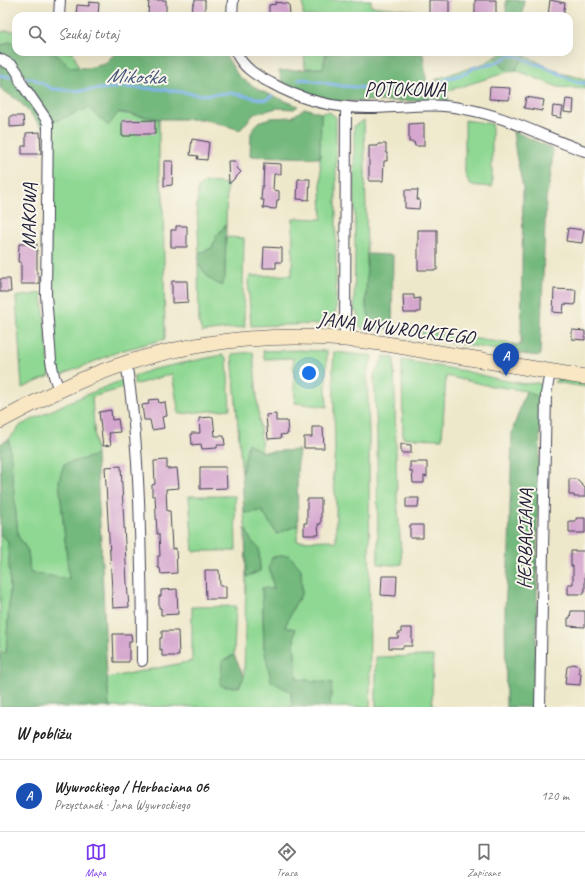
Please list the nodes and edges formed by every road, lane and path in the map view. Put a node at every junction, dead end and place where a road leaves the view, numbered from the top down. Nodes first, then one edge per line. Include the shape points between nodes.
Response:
1 (60, 0) edge
2 (233, 0) edge
3 (59, 12) edge
4 (232, 12) edge
5 (238, 56) edge
6 (0, 59) edge
7 (346, 107) junction
8 (585, 151) edge
9 (345, 339) junction
10 (126, 363) junction
11 (550, 372) junction
12 (585, 377) edge
13 (59, 390) junction
14 (0, 421) edge
15 (142, 661) dead end
16 (540, 707) edge

1 - 3 street
2 - 4 street
5 - 7 street, POTOKOWA via 248,70 277,86 311,101
6 - 13 street, MAKOWA via 13,66 48,124 46,295 51,361
7 - 8 street, POTOKOWA via 421,105 464,108 500,118
7 - 9 street
9 - 10 street, JANA WYWROCKIEGO via 266,337 235,340 180,349
9 - 11 street, JANA WYWROCKIEGO
10 - 13 street, JANA WYWROCKIEGO
10 - 15 street via 138,478
11 - 12 street, JANA WYWROCKIEGO
11 - 16 street, HERBACIANA via 546,394
13 - 14 street, JANA WYWROCKIEGO

